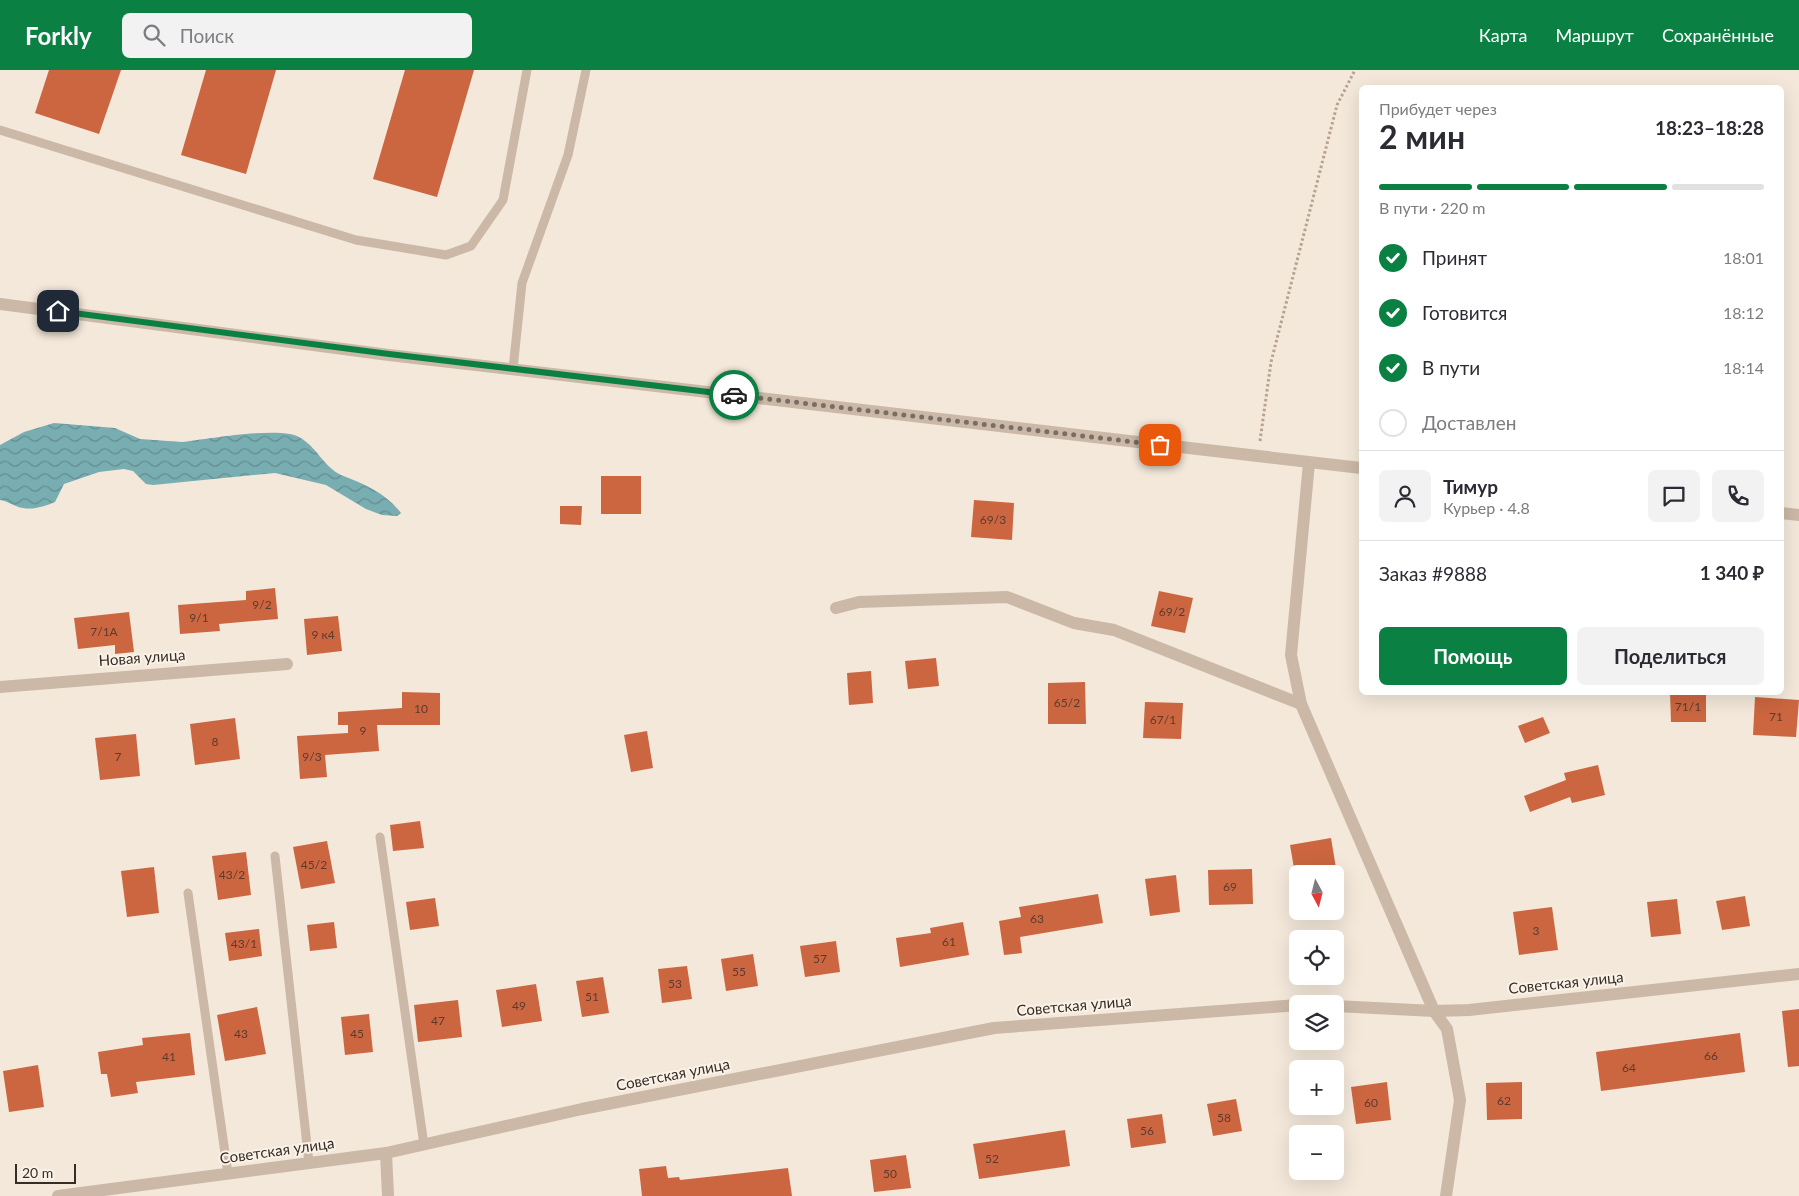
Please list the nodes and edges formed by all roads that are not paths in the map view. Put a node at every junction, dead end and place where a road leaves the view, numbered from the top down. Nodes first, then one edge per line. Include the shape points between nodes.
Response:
1 (527, 70) edge
2 (586, 70) edge
3 (0, 130) edge
4 (0, 304) edge
5 (513, 369) junction
6 (1309, 463) junction
7 (1359, 468) edge
8 (1784, 513) edge
9 (1799, 515) edge
10 (836, 608) dead end
11 (287, 664) dead end
12 (0, 687) edge
13 (1301, 704) junction
14 (380, 837) dead end
15 (275, 856) dead end
16 (188, 893) dead end
17 (1799, 974) edge
18 (1289, 1005) edge
19 (1344, 1006) edge
20 (1434, 1011) junction
21 (424, 1144) junction
22 (386, 1153) junction
23 (309, 1163) junction
24 (228, 1174) junction
25 (58, 1196) edge
26 (388, 1196) edge
27 (1446, 1196) edge

1 - 3 lane via 503,200 471,246 446,255 356,240
2 - 5 lane via 568,155 522,283
4 - 5 street
5 - 6 street
6 - 7 street
6 - 13 street via 1291,655
8 - 9 street
10 - 13 street via 859,602 1007,597 1074,623 1114,630
11 - 12 street, Новая улица
13 - 20 street
14 - 21 lane
15 - 23 lane
16 - 24 lane
17 - 20 street, Советская улица via 1469,1010
18 - 21 street, Советская улица via 994,1028 582,1109
19 - 20 street, Советская улица
20 - 27 street via 1447,1029 1460,1100
21 - 22 street, Советская улица
22 - 23 street, Советская улица
22 - 26 street
23 - 24 street, Советская улица
24 - 25 street, Советская улица

